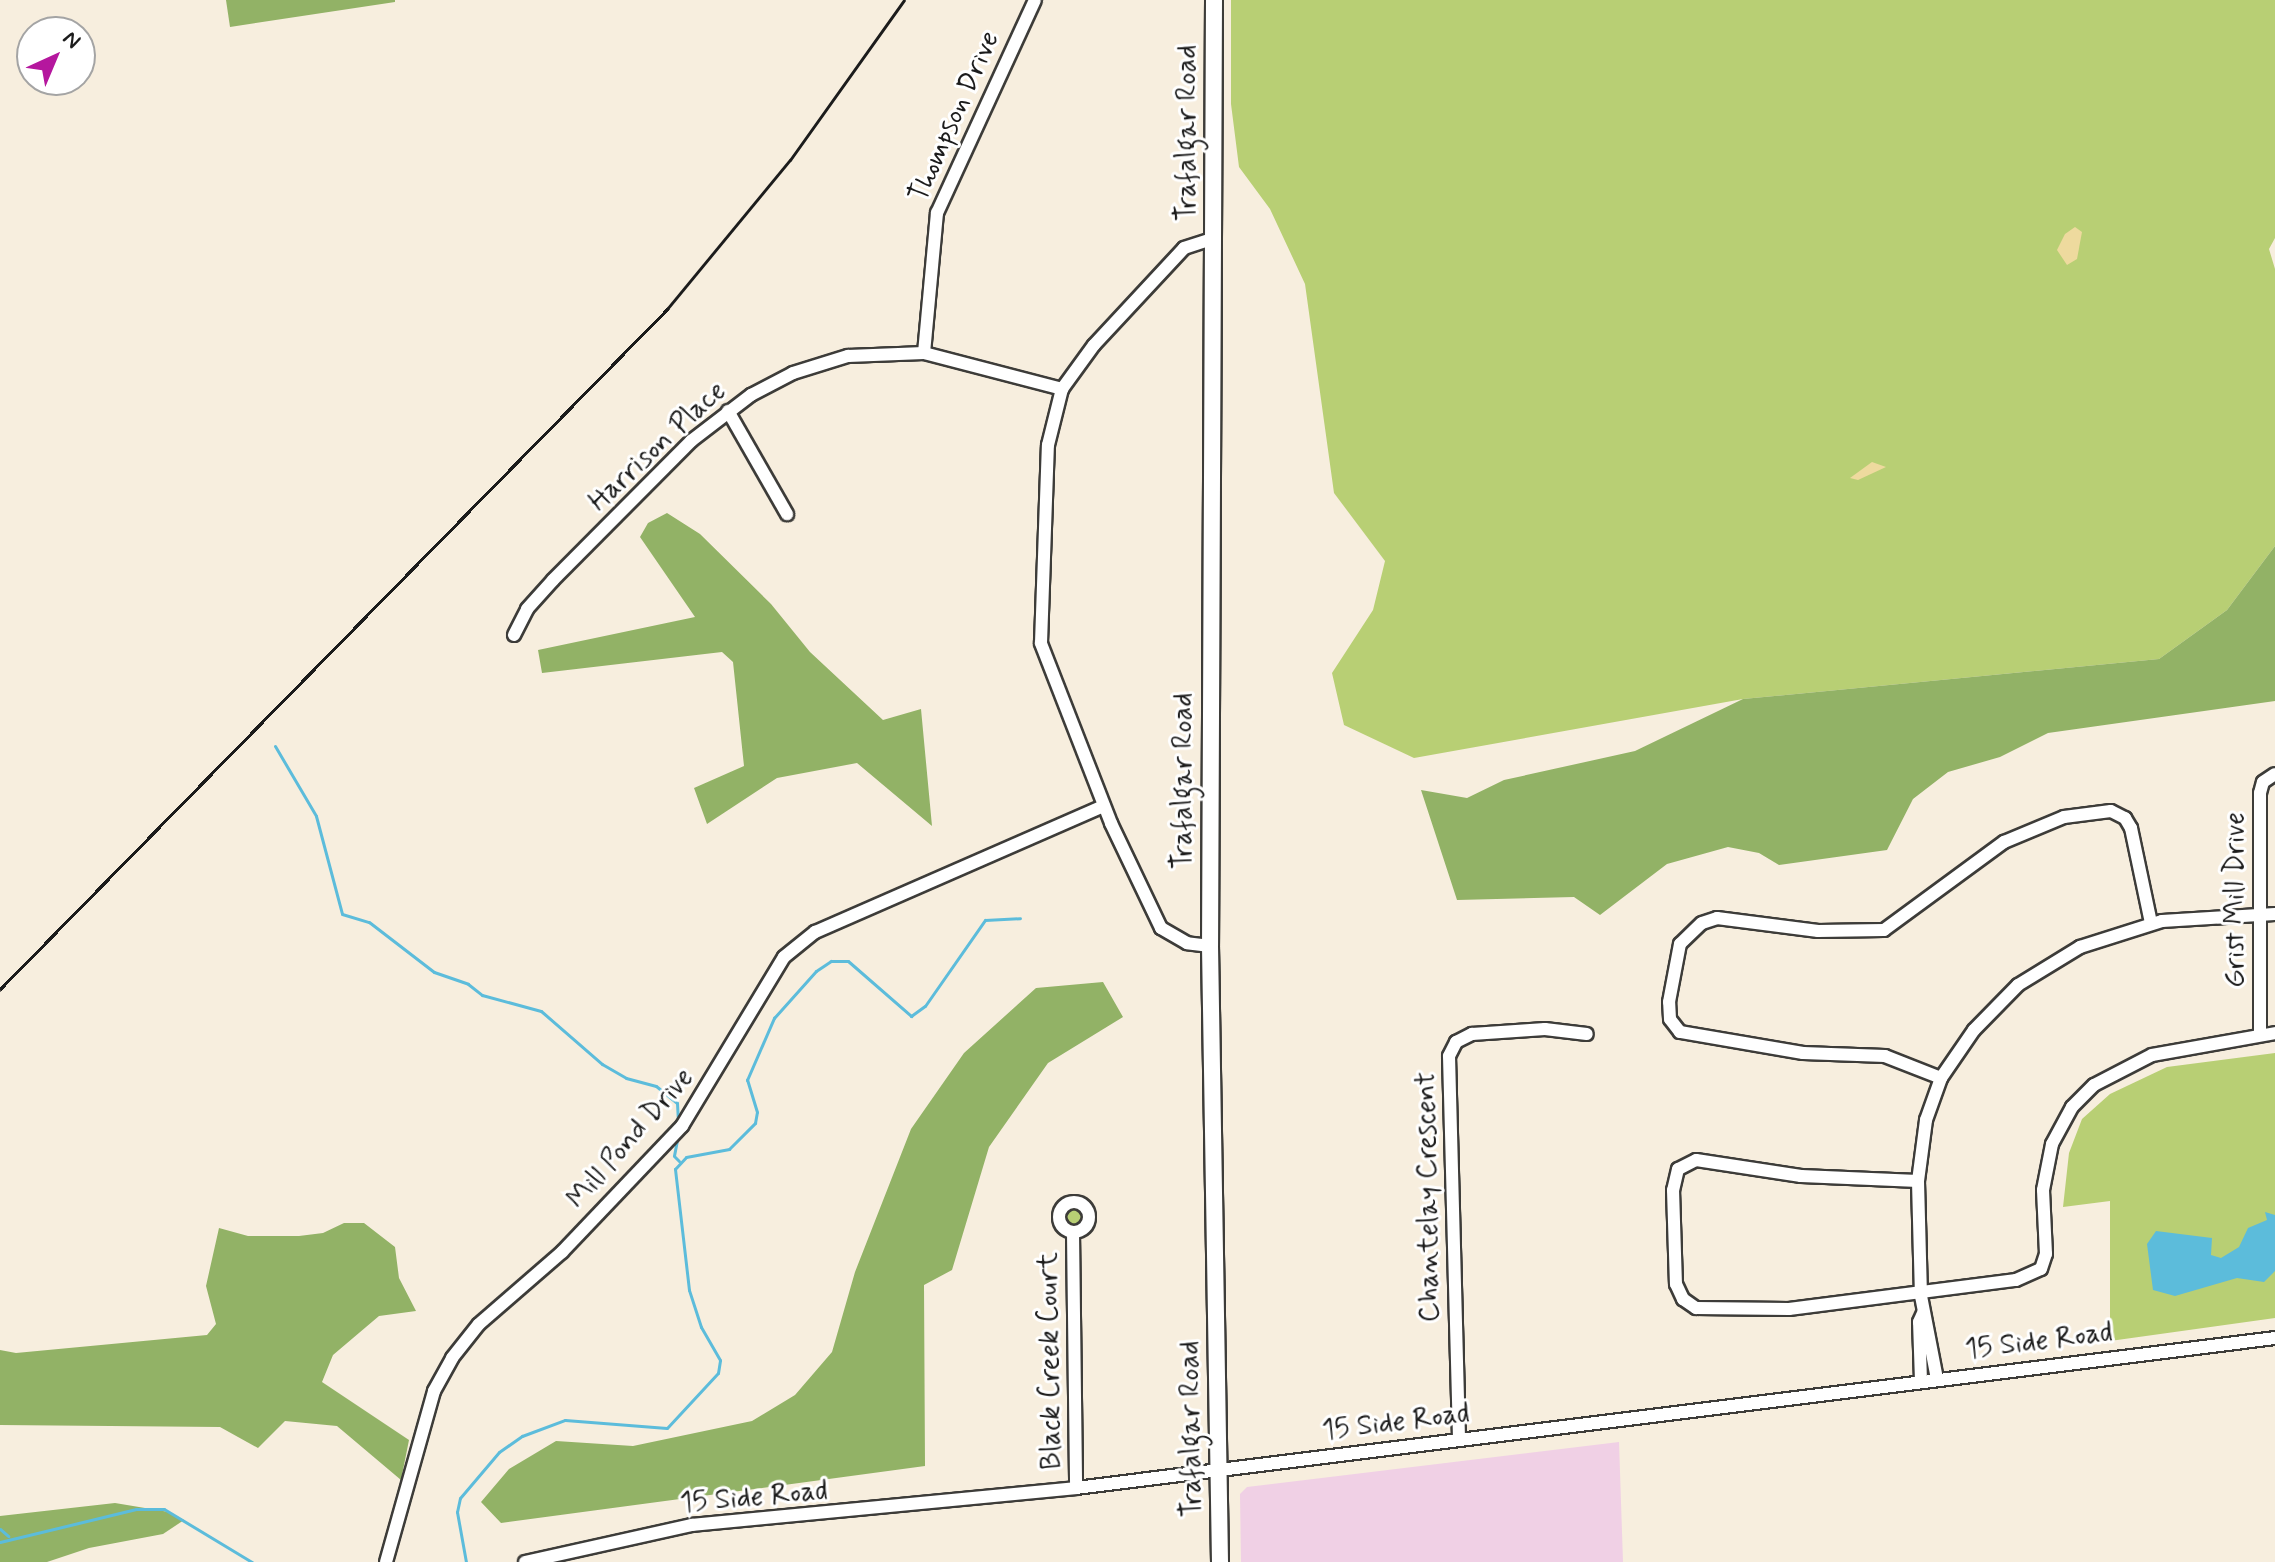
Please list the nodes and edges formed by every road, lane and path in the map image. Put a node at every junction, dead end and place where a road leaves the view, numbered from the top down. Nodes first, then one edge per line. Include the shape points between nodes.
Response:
1 (1035, 0) edge
2 (1214, 0) edge
3 (1214, 238) junction
4 (924, 353) junction
5 (1062, 389) junction
6 (728, 411) junction
7 (787, 514) dead end
8 (514, 635) dead end
9 (2275, 774) edge
10 (1104, 806) junction
11 (2260, 914) junction
12 (2275, 914) edge
13 (2151, 923) junction
14 (1210, 946) junction
15 (2275, 1033) edge
16 (1587, 1034) dead end
17 (2260, 1034) junction
18 (1941, 1078) junction
19 (1918, 1181) junction
20 (1073, 1233) dead end
21 (1921, 1296) junction
22 (1923, 1313) junction
23 (2275, 1338) edge
24 (1937, 1379) junction
25 (1921, 1381) junction
26 (1459, 1438) junction
27 (1219, 1469) junction
28 (1076, 1488) junction
29 (386, 1562) edge
30 (525, 1562) edge
31 (1220, 1562) edge

1 - 4 street, Thompson Drive via 937,213
2 - 3 main road, Trafalgar Road
3 - 5 street via 1184,248 1094,345
3 - 14 main road, Trafalgar Road
4 - 5 street, Harrison Place
4 - 6 street, Harrison Place via 848,356 793,373
5 - 10 street via 1045,475 1041,643
6 - 7 street
6 - 8 street, Harrison Place via 553,580 527,609
9 - 11 street, Grist Mill Drive via 2263,782 2260,793
10 - 14 street via 1161,928 1187,943
10 - 29 street, Mill Pond Drive via 815,932 784,957 682,1126 562,1252 479,1324 452,1358 434,1391
11 - 12 street
11 - 13 street
11 - 17 street, Grist Mill Drive
13 - 18 street via 2080,947 2018,985 1974,1030
13 - 18 street via 2131,828 2111,811 2064,817 2004,842 1884,930 1807,931 1717,918 1702,923 1680,944 1669,1002 1670,1019 1680,1032 1803,1053 1885,1056
14 - 27 main road, Trafalgar Road
15 - 17 street
16 - 26 street, Chantelay Crescent via 1545,1029 1472,1034 1456,1042 1449,1056
17 - 21 street via 2152,1055 2094,1085 2072,1107 2052,1144 2043,1190 2046,1254 2041,1269 2016,1280
18 - 19 street via 1926,1120
19 - 21 street
19 - 21 street via 1801,1176 1696,1160 1678,1169 1673,1190 1676,1284 1683,1299 1696,1308 1789,1309
20 - 28 street, Black Creek Court
21 - 22 street
22 - 24 street
22 - 25 street
23 - 24 street, 15 Side Road
24 - 25 street, 15 Side Road
25 - 26 street, 15 Side Road
26 - 27 street, 15 Side Road
27 - 28 street, 15 Side Road
27 - 31 main road, Trafalgar Road
28 - 30 street, 15 Side Road via 692,1525

